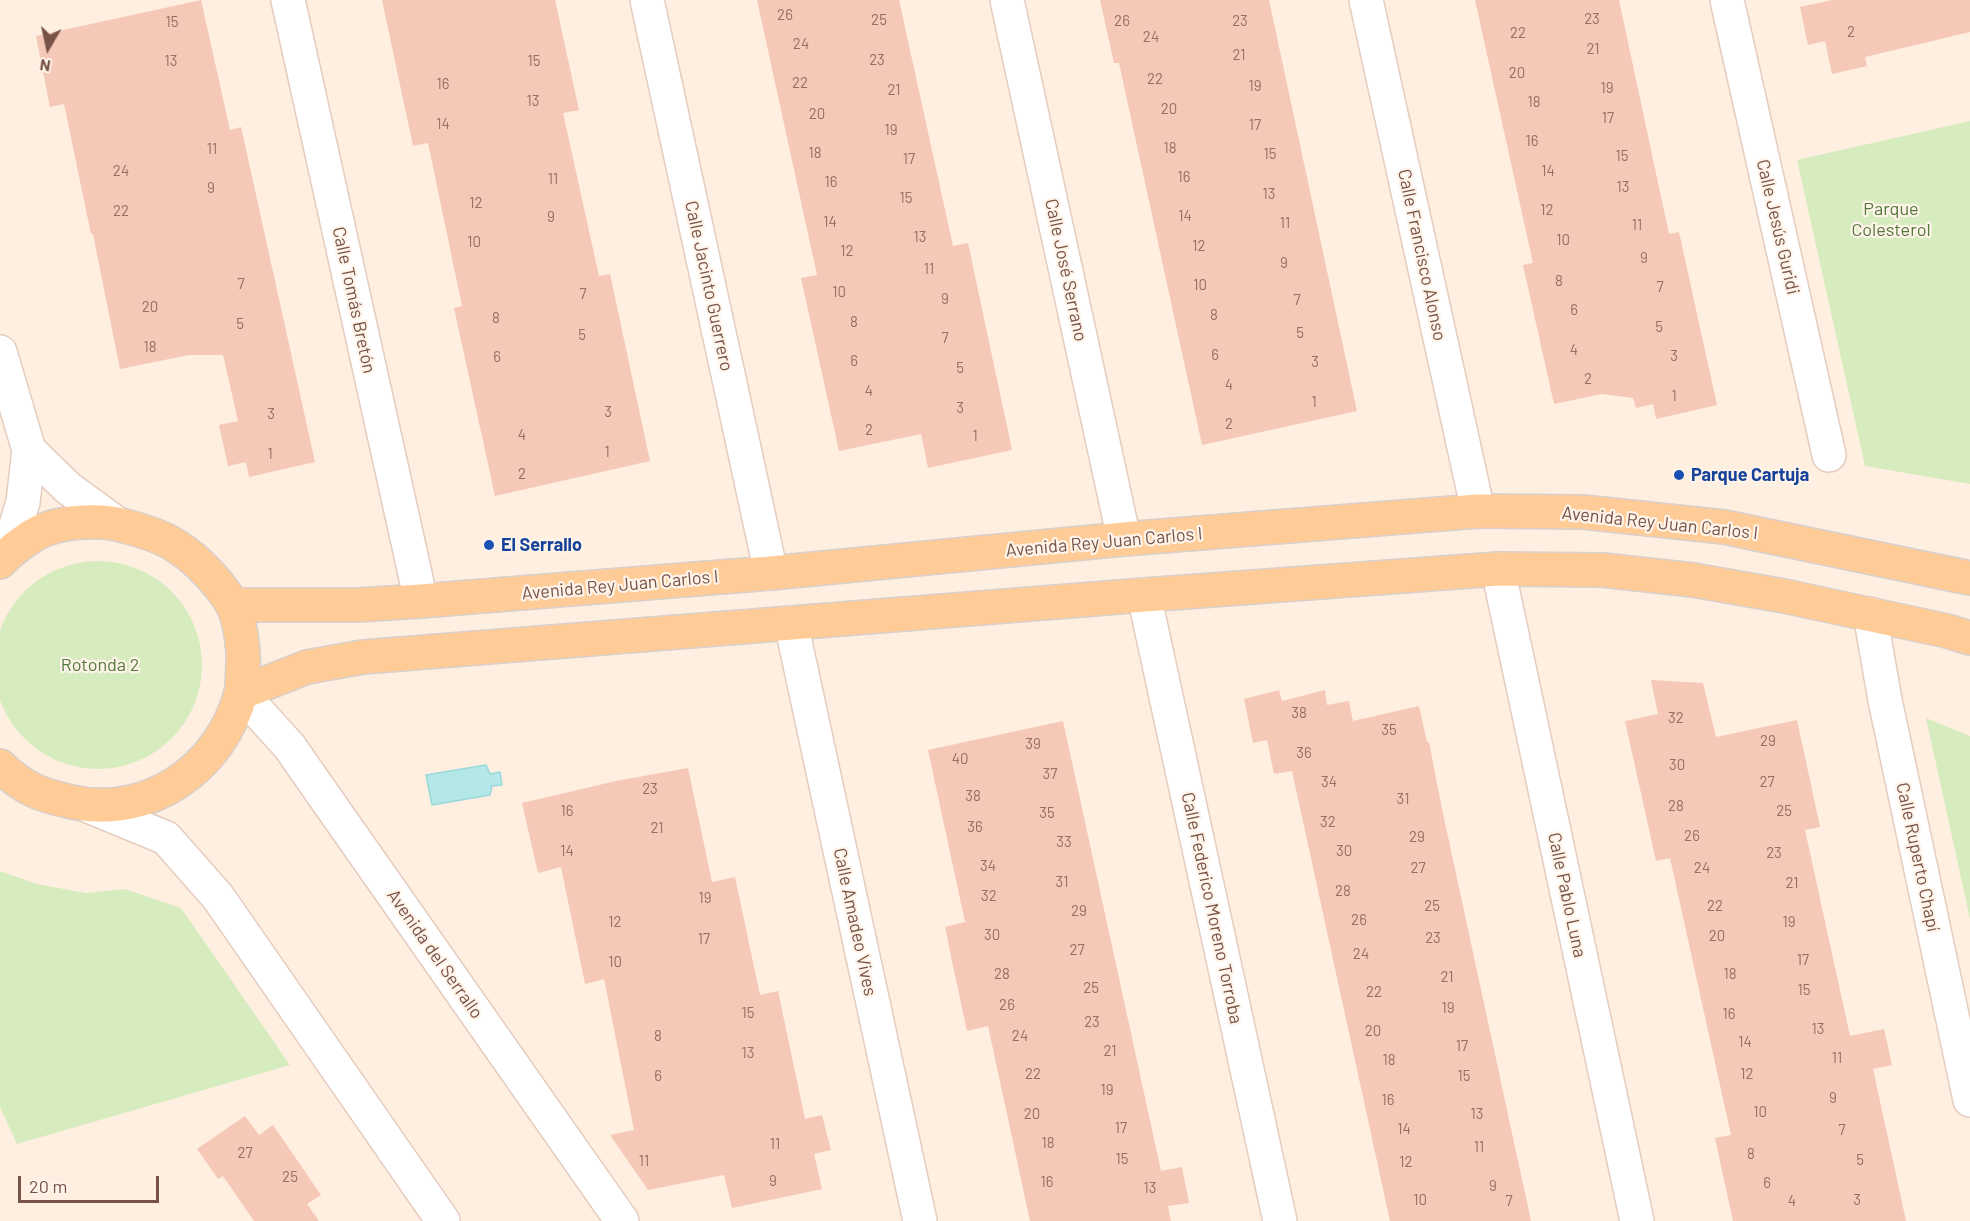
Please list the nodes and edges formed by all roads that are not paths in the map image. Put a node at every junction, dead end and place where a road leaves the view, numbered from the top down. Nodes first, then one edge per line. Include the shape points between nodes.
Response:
1 (288, 0) edge
2 (647, 0) edge
3 (1007, 0) edge
4 (1366, 0) edge
5 (1727, 0) edge
6 (0, 352) edge
7 (29, 450) junction
8 (1829, 455) dead end
9 (1478, 511) junction
10 (116, 524) junction
11 (1124, 539) junction
12 (3, 558) edge
13 (1498, 569) junction
14 (771, 573) junction
15 (1970, 578) edge
16 (1144, 595) junction
17 (421, 601) junction
18 (233, 605) junction
19 (1870, 614) junction
20 (791, 623) junction
21 (1970, 638) edge
22 (241, 693) junction
23 (0, 766) edge
24 (91, 807) junction
25 (1970, 1100) edge
26 (443, 1221) edge
27 (622, 1221) edge
28 (920, 1221) edge
29 (1280, 1221) edge
30 (1637, 1221) edge

1 - 17 street, Calle Tomás Bretón
2 - 14 street, Calle Jacinto Guerrero
3 - 11 street, Calle José Serrano
4 - 9 street, Calle Francisco Alonso
5 - 8 street, Calle Jesús Guridi
6 - 7 street
7 - 10 street via 68,488
7 - 12 street via 23,502
9 - 11 main road, Avenida Rey Juan Carlos I
9 - 15 main road, Avenida Rey Juan Carlos I via 1583,512 1724,527
10 - 12 main road via 74,522 43,530
10 - 18 main road via 179,548 208,573
11 - 14 main road, Avenida Rey Juan Carlos I
13 - 16 main road
13 - 19 main road via 1602,570 1693,580
13 - 30 street, Calle Pablo Luna
14 - 17 main road, Avenida Rey Juan Carlos I
16 - 20 main road
16 - 29 street, Calle Federico Moreno Torroba
17 - 18 main road, Avenida Rey Juan Carlos I
18 - 22 main road via 244,650
19 - 21 main road
19 - 25 street, Calle Ruperto Chapí
20 - 22 main road via 363,657 307,667
20 - 28 street, Calle Amadeo Vives
22 - 24 main road via 222,739 190,775 154,796
22 - 27 street, Avenida del Serrallo via 290,747
23 - 24 main road via 16,781 43,796
24 - 26 street via 166,838 218,897

